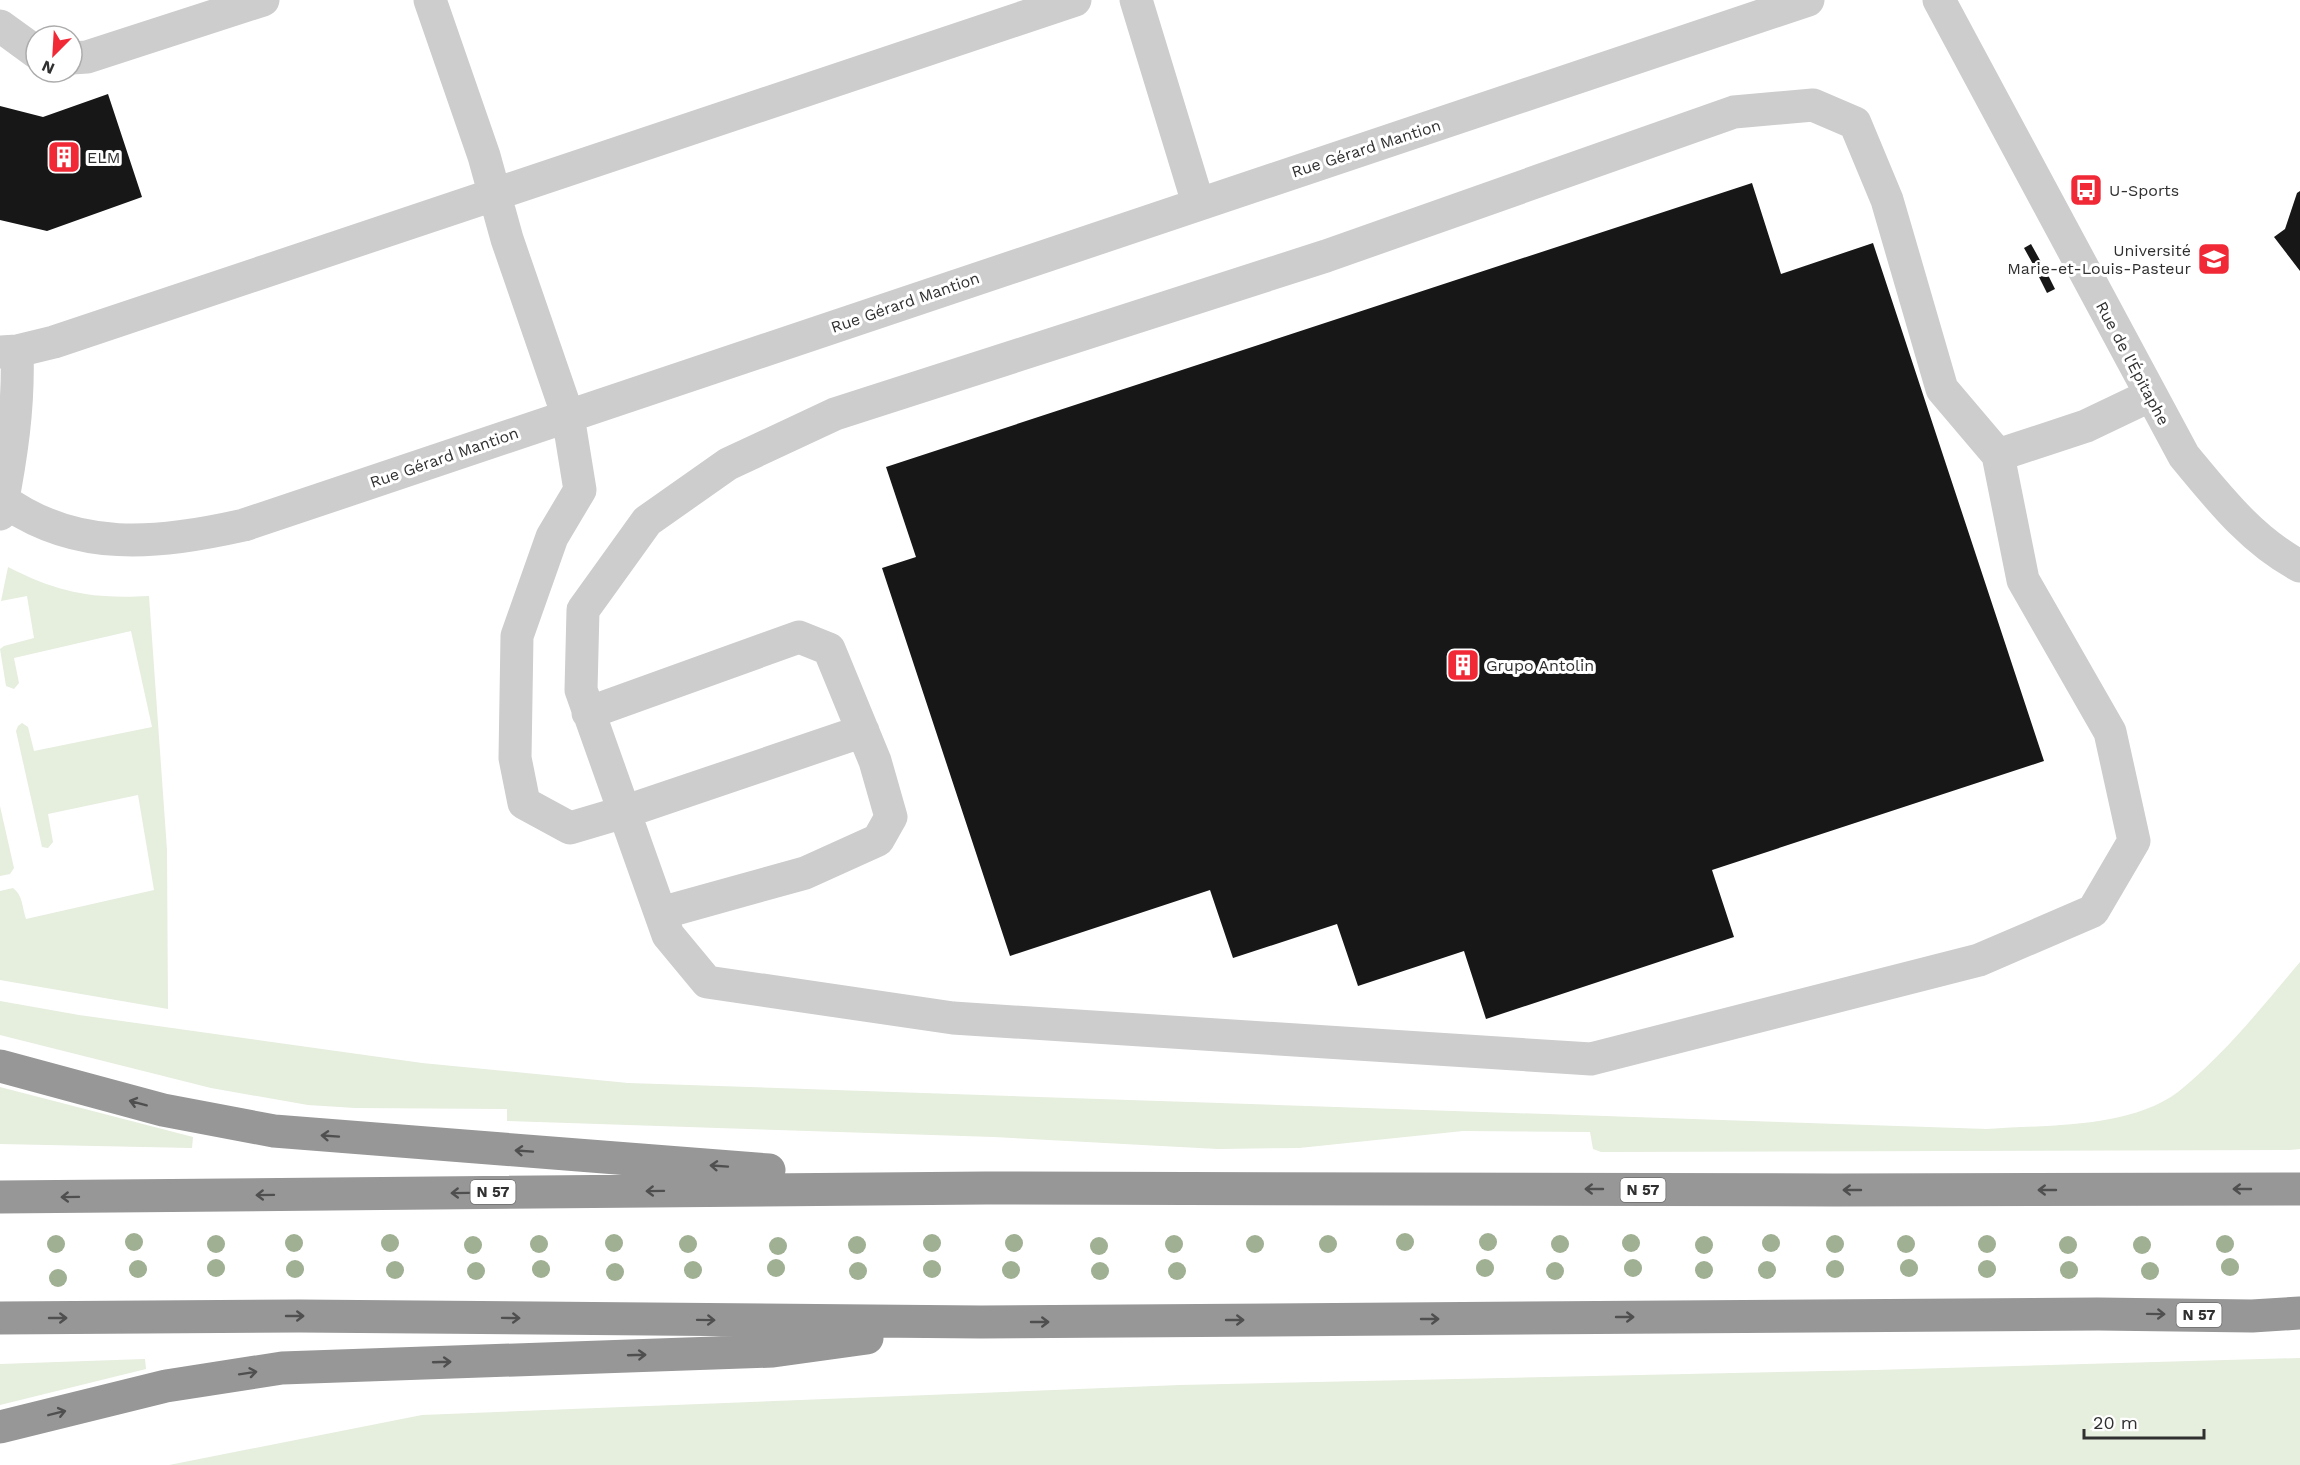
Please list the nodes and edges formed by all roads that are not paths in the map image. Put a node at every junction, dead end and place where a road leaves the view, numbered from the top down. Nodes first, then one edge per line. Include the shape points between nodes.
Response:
1 (263, 0) edge
2 (430, 0) edge
3 (1075, 0) edge
4 (1136, 0) edge
5 (1808, 0) edge
6 (1939, 0) edge
7 (0, 26) edge
8 (24, 43) edge
9 (84, 57) edge
10 (496, 193) junction
11 (1198, 203) junction
12 (8, 352) edge
13 (2151, 394) junction
14 (568, 416) junction
15 (1998, 455) junction
16 (1, 504) edge
17 (2300, 567) edge
18 (588, 713) junction
19 (862, 731) junction
20 (624, 812) junction
21 (661, 913) junction
22 (0, 1066) edge
23 (986, 1188) junction
24 (2300, 1189) edge
25 (0, 1197) edge
26 (2300, 1313) edge
27 (0, 1318) edge
28 (981, 1322) junction
29 (0, 1427) edge

1 - 9 street
2 - 10 street
3 - 10 street
4 - 11 street
5 - 11 street, Rue Gérard Mantion
6 - 13 street, Rue de l'Épitaphe
7 - 8 street
10 - 12 street via 54,342
10 - 14 street via 507,239
11 - 14 street, Rue Gérard Mantion
12 - 16 street via 18,385
13 - 15 street via 2086,426
13 - 17 street, Rue de l'Épitaphe via 2184,456 2237,519
14 - 16 street, Rue Gérard Mantion via 244,525 187,537 104,539 37,521
14 - 20 street via 580,490 552,537 517,636 515,758 524,803 570,828
15 - 18 street via 1942,389 1887,200 1855,123 1813,105 1734,112 1326,256 835,414 728,464 647,521 583,610 581,690
15 - 21 street via 2023,580 2110,732 2134,841 2093,911 1979,960 1591,1059 953,1018 706,982 668,935
18 - 19 street via 799,637 829,649
18 - 20 street
19 - 20 street
19 - 21 street via 891,817 878,840 806,873
20 - 21 street
23 -> 22 highway via 274,1131 163,1110
24 -> 23 highway, N 57
23 -> 25 highway, N 57
28 -> 26 highway, N 57
27 -> 28 highway, N 57 via 311,1316
29 -> 28 highway via 166,1386 282,1368 773,1351

